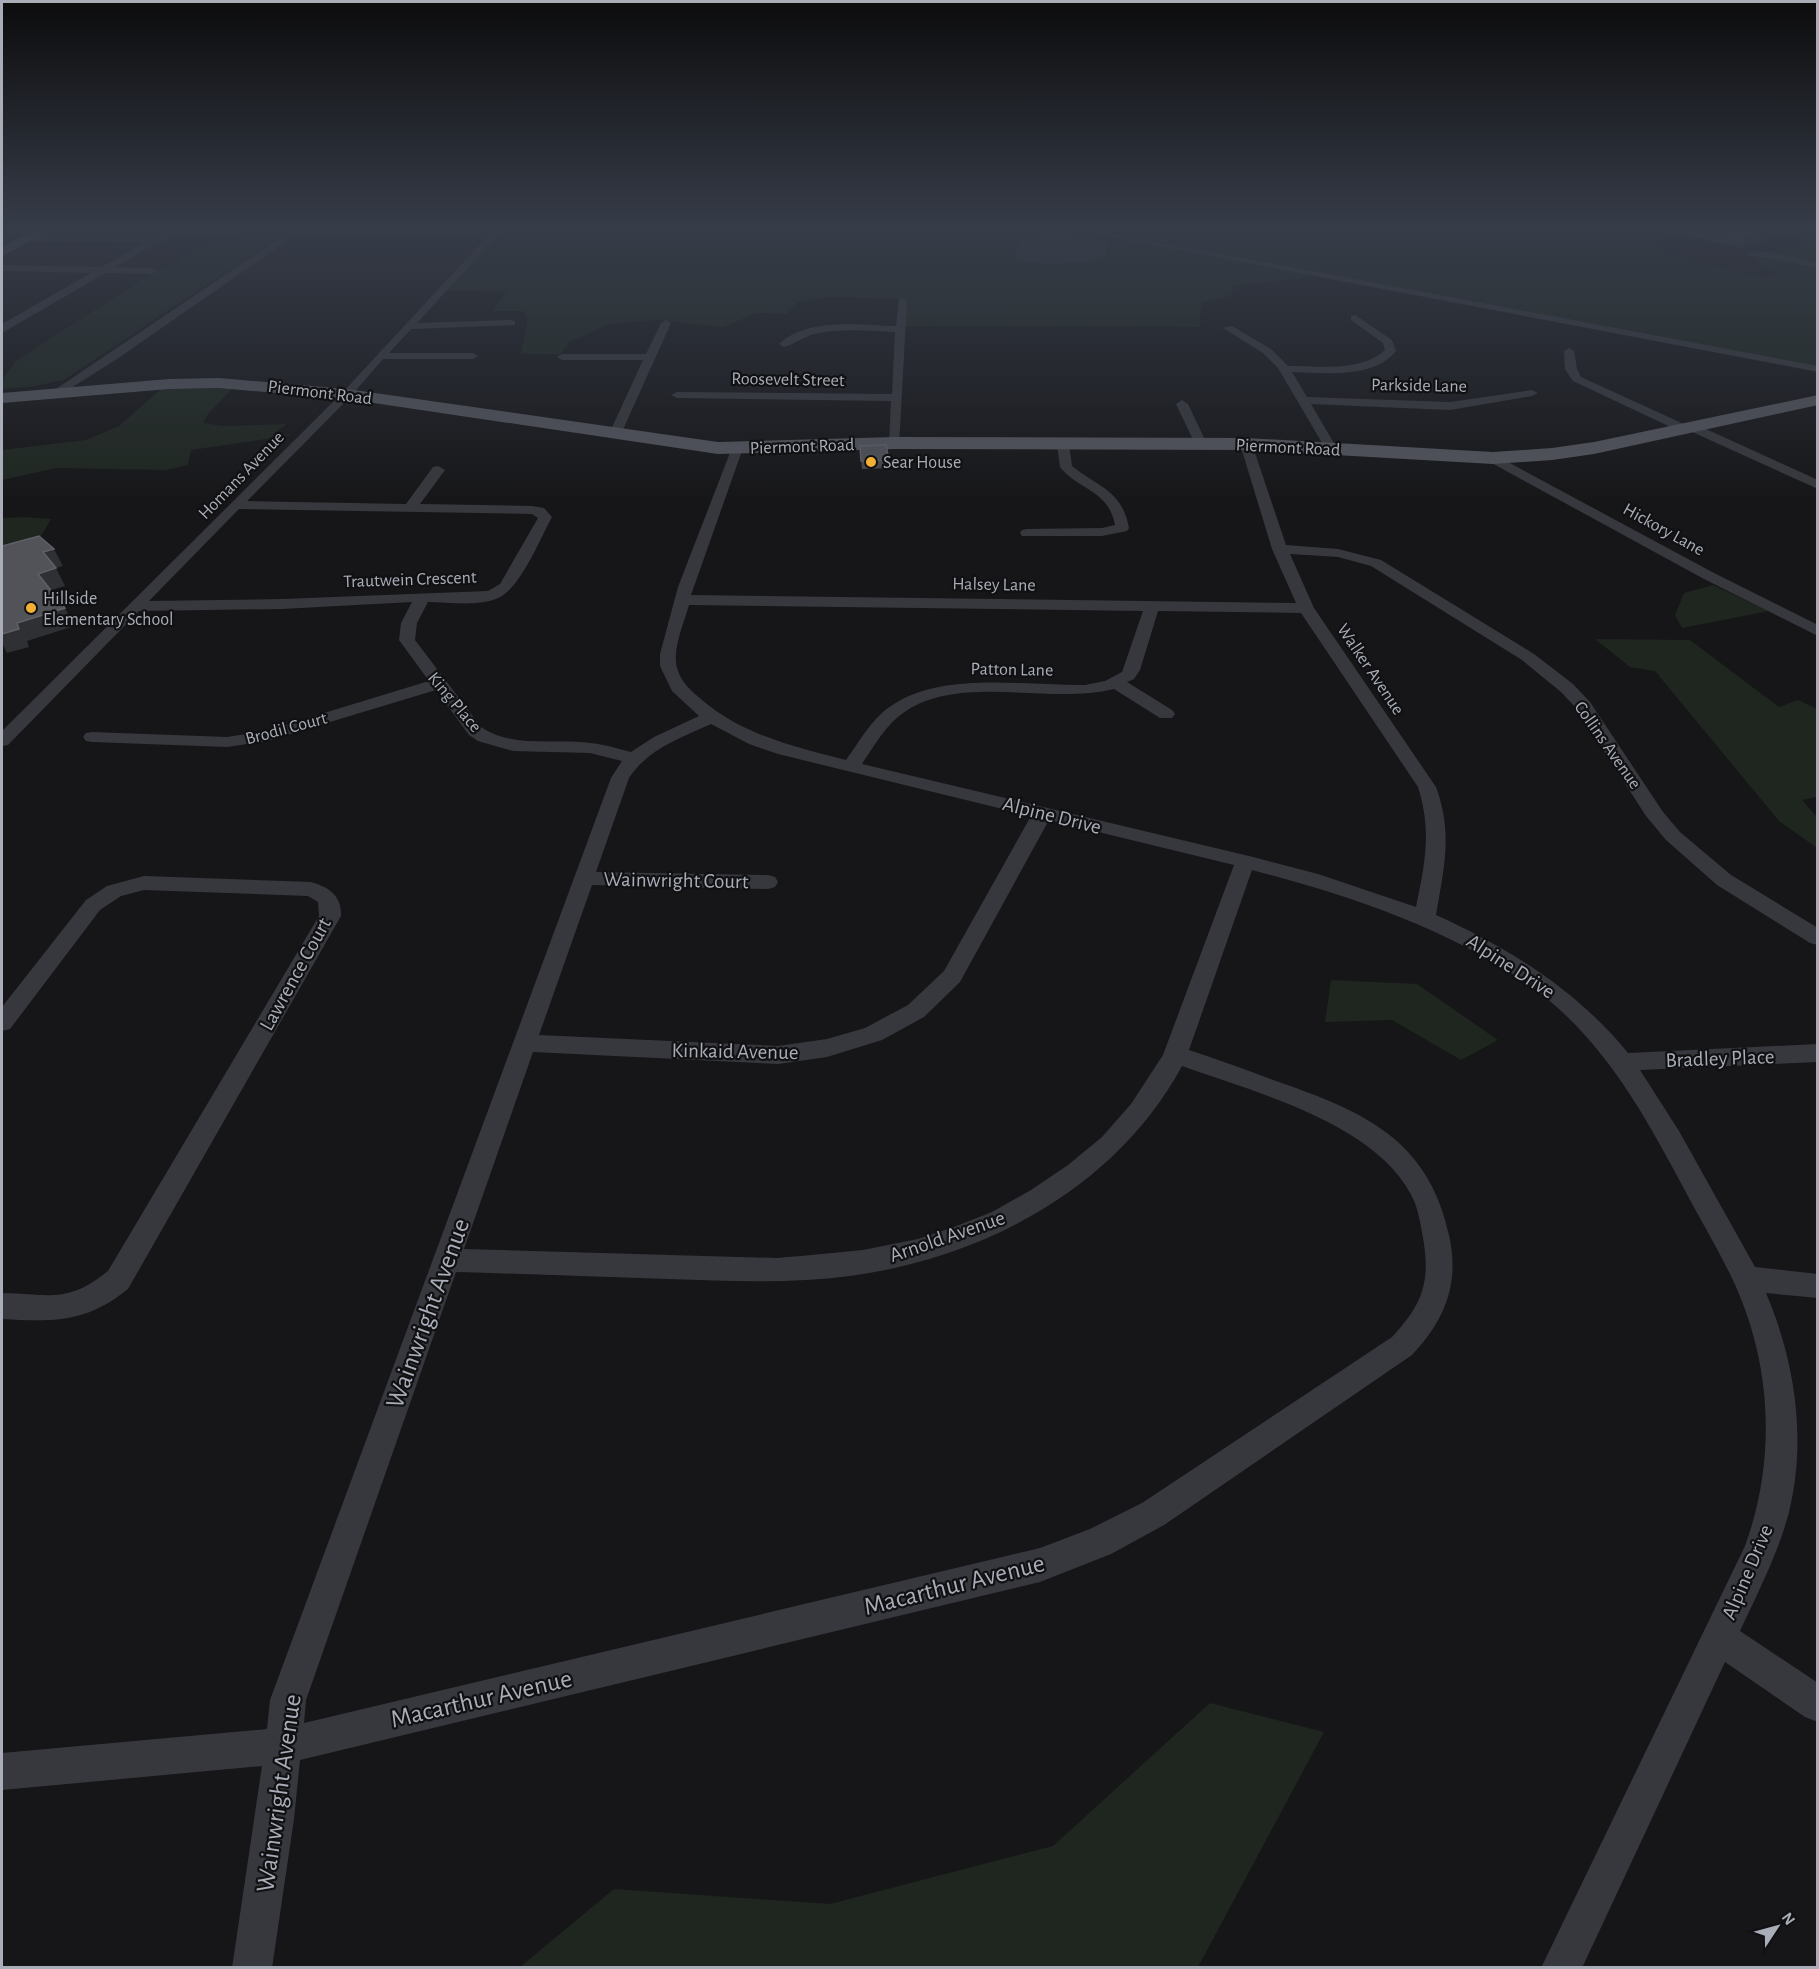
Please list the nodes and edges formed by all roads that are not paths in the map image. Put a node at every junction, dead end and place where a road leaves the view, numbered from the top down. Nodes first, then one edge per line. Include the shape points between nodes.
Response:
1 (18, 320) edge
2 (166, 320) edge
3 (414, 320) edge
4 (901, 320) edge
5 (1358, 320) edge
6 (1556, 320) edge
7 (511, 323) dead end
8 (666, 323) dead end
9 (408, 326) junction
10 (1228, 328) dead end
11 (2, 329) edge
12 (900, 329) junction
13 (784, 344) dead end
14 (1569, 351) dead end
15 (380, 356) junction
16 (472, 356) dead end
17 (562, 357) dead end
18 (650, 357) junction
19 (1285, 369) junction
20 (1818, 369) edge
21 (80, 378) junction
22 (114, 388) junction
23 (56, 393) junction
24 (1532, 393) dead end
25 (347, 394) junction
26 (677, 395) dead end
27 (2, 398) edge
28 (897, 398) junction
29 (1304, 400) junction
30 (1818, 400) edge
31 (1182, 404) dead end
32 (1688, 428) junction
33 (615, 434) junction
34 (895, 443) junction
35 (1063, 444) junction
36 (1201, 444) junction
37 (1246, 444) junction
38 (737, 448) junction
39 (1332, 450) junction
40 (1493, 458) junction
41 (438, 470) dead end
42 (1818, 485) edge
43 (237, 505) junction
44 (410, 508) junction
45 (1027, 533) dead end
46 (1279, 549) junction
47 (423, 598) junction
48 (682, 600) junction
49 (137, 606) junction
50 (1152, 606) junction
51 (1306, 608) junction
52 (1818, 631) edge
53 (1116, 683) junction
54 (438, 684) junction
55 (1166, 714) dead end
56 (711, 717) junction
57 (92, 737) dead end
58 (2, 741) edge
59 (633, 758) junction
60 (850, 767) junction
61 (1042, 813) junction
62 (1245, 862) junction
63 (584, 878) junction
64 (768, 882) dead end
65 (1425, 918) junction
66 (1818, 938) edge
67 (2, 1023) edge
68 (524, 1043) junction
69 (1818, 1053) edge
70 (1175, 1054) junction
71 (1622, 1062) junction
72 (446, 1260) junction
73 (1746, 1278) junction
74 (1818, 1286) edge
75 (2, 1306) edge
76 (1719, 1636) junction
77 (1818, 1704) edge
78 (283, 1746) junction
79 (2, 1772) edge
80 (252, 1968) edge
81 (1561, 1968) edge

1 - 11 street
2 - 21 street
3 - 9 street, Homans Avenue
4 - 12 street
5 - 19 street via 1388,342 1388,355 1374,363 1352,367
6 - 20 street
7 - 9 street
8 - 18 street
9 - 15 street, Homans Avenue
10 - 19 street via 1268,351
12 - 13 street via 815,330
12 - 28 street
14 - 32 street via 1571,369 1577,379
15 - 16 street
15 - 25 street, Homans Avenue
17 - 18 street
18 - 33 street
19 - 29 street
21 - 22 street via 80,383
21 - 23 street
22 - 23 main road, Piermont Road
22 - 25 main road, Piermont Road via 219,383
23 - 27 main road, Piermont Road
24 - 29 street, Parkside Lane via 1450,406
25 - 33 main road, Piermont Road
25 - 43 street, Homans Avenue
26 - 28 street, Roosevelt Street
28 - 34 street
29 - 39 street
30 - 32 main road, Piermont Road
31 - 36 street
32 - 40 main road, Piermont Road via 1577,451
32 - 42 street
33 - 38 main road, Piermont Road
34 - 35 main road, Piermont Road
34 - 38 main road, Piermont Road
35 - 36 main road, Piermont Road
35 - 45 street via 1066,467 1114,500 1122,528
36 - 37 main road, Piermont Road
37 - 39 main road, Piermont Road
37 - 46 street, Walker Avenue
38 - 48 street, Alpine Drive
39 - 40 main road, Piermont Road
40 - 52 street, Hickory Lane
41 - 44 street
43 - 44 street, Trautwein Crescent
43 - 49 street, Homans Avenue
44 - 47 street, Trautwein Crescent via 532,510 545,517 507,587 501,591 473,598
46 - 51 street, Walker Avenue
46 - 66 street, Collins Avenue via 1338,553 1376,562 1538,664 1584,706 1673,836 1724,880
47 - 49 street, Trautwein Crescent
47 - 54 street, King Place via 408,621 406,640
48 - 50 street, Halsey Lane
48 - 56 street, Alpine Drive via 668,666 681,691
49 - 58 street, Homans Avenue
50 - 51 street, Halsey Lane
50 - 53 street via 1130,672
51 - 65 street, Walker Avenue via 1427,787 1435,806 1439,836
53 - 55 street
53 - 60 street, Patton Lane via 1085,689 970,687 928,694 891,714
54 - 57 street, Brodil Court via 247,740
54 - 59 street, King Place via 475,731 497,743 532,748 590,748
56 - 59 street, Wainwright Avenue
56 - 60 street, Alpine Drive via 755,740
59 - 63 street, Wainwright Avenue via 620,778
60 - 61 street, Alpine Drive
61 - 62 street, Alpine Drive
61 - 68 street, Kinkaid Avenue via 952,976 920,1009 870,1037 831,1048 778,1055
62 - 65 street, Alpine Drive
62 - 70 street, Arnold Avenue
63 - 64 street, Wainwright Court
63 - 68 street, Wainwright Avenue
65 - 71 street, Alpine Drive via 1525,970 1587,1022
67 - 75 street, Lawrence Court via 93,905 128,885 298,888 328,898 330,916 118,1280 86,1302 67,1308
68 - 72 street, Wainwright Avenue
69 - 71 street, Bradley Place
70 - 72 street, Arnold Avenue via 1143,1107 1083,1169 1014,1213 926,1248 827,1267 776,1270
70 - 78 street, Macarthur Avenue via 1327,1108 1354,1122 1398,1157 1428,1202 1440,1254 1440,1280 1433,1306 1420,1328 1402,1346 1153,1514 1099,1542 1040,1565
71 - 73 street, Alpine Drive
72 - 78 street, Wainwright Avenue via 288,1700
73 - 74 street
73 - 76 street, Alpine Drive via 1774,1364 1782,1415 1782,1459 1773,1510 1759,1553
76 - 77 street
76 - 81 street, Alpine Drive
78 - 79 street, Macarthur Avenue
78 - 80 street, Wainwright Avenue via 276,1819

